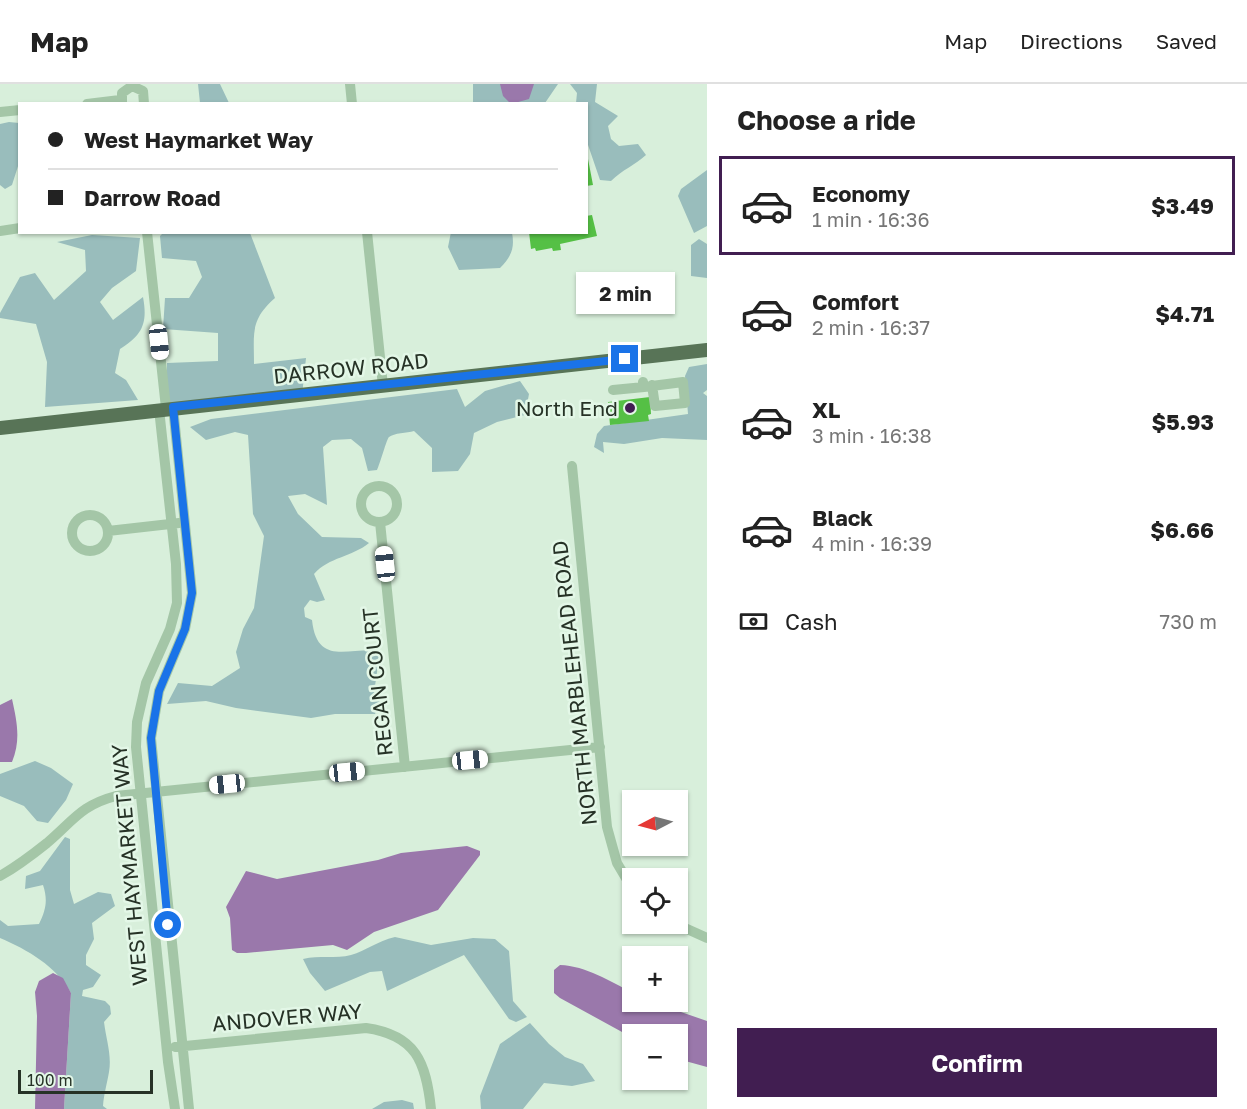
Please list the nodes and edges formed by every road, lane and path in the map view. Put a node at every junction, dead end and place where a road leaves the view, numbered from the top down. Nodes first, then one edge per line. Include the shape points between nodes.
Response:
1 (350, 84) edge
2 (128, 86) edge
3 (121, 102) edge
4 (144, 102) edge
5 (352, 102) edge
6 (18, 110) edge
7 (0, 112) edge
8 (18, 228) edge
9 (0, 231) edge
10 (147, 234) edge
11 (367, 234) edge
12 (707, 350) edge
13 (646, 384) dead end
14 (383, 386) junction
15 (613, 390) dead end
16 (166, 408) junction
17 (0, 428) edge
18 (572, 466) dead end
19 (185, 522) junction
20 (380, 522) dead end
21 (172, 524) junction
22 (108, 531) dead end
23 (600, 747) junction
24 (405, 766) junction
25 (156, 792) junction
26 (141, 793) junction
27 (622, 871) edge
28 (0, 876) edge
29 (688, 929) edge
30 (707, 938) edge
31 (181, 1046) junction
32 (166, 1048) junction
33 (175, 1109) edge
34 (189, 1109) edge
35 (431, 1109) edge

1 - 5 street
2 - 3 street
2 - 4 street via 143,91
6 - 7 street
8 - 9 street
10 - 16 street
11 - 14 street
12 - 14 main road, DARROW ROAD
13 - 15 street
14 - 16 main road, DARROW ROAD
16 - 17 main road, DARROW ROAD
16 - 19 street, WEST HAYMARKET WAY
16 - 21 street, WEST HAYMARKET WAY
18 - 23 street, NORTH MARBLEHEAD ROAD
19 - 21 street
19 - 25 street, WEST HAYMARKET WAY via 191,605 155,705 151,738
20 - 24 street, REGAN COURT
21 - 22 street
21 - 26 street, WEST HAYMARKET WAY via 177,603 146,682 139,711 136,747
23 - 24 street
23 - 27 street, NORTH MARBLEHEAD ROAD via 607,827
24 - 25 street
25 - 26 street
25 - 31 street, WEST HAYMARKET WAY
26 - 28 street via 96,801 70,818 34,854
26 - 32 street, WEST HAYMARKET WAY
29 - 30 street
31 - 32 street, ANDOVER WAY
31 - 34 street, WEST HAYMARKET WAY
31 - 35 street, ANDOVER WAY via 366,1028 387,1031 410,1046 423,1064
32 - 33 street, WEST HAYMARKET WAY

